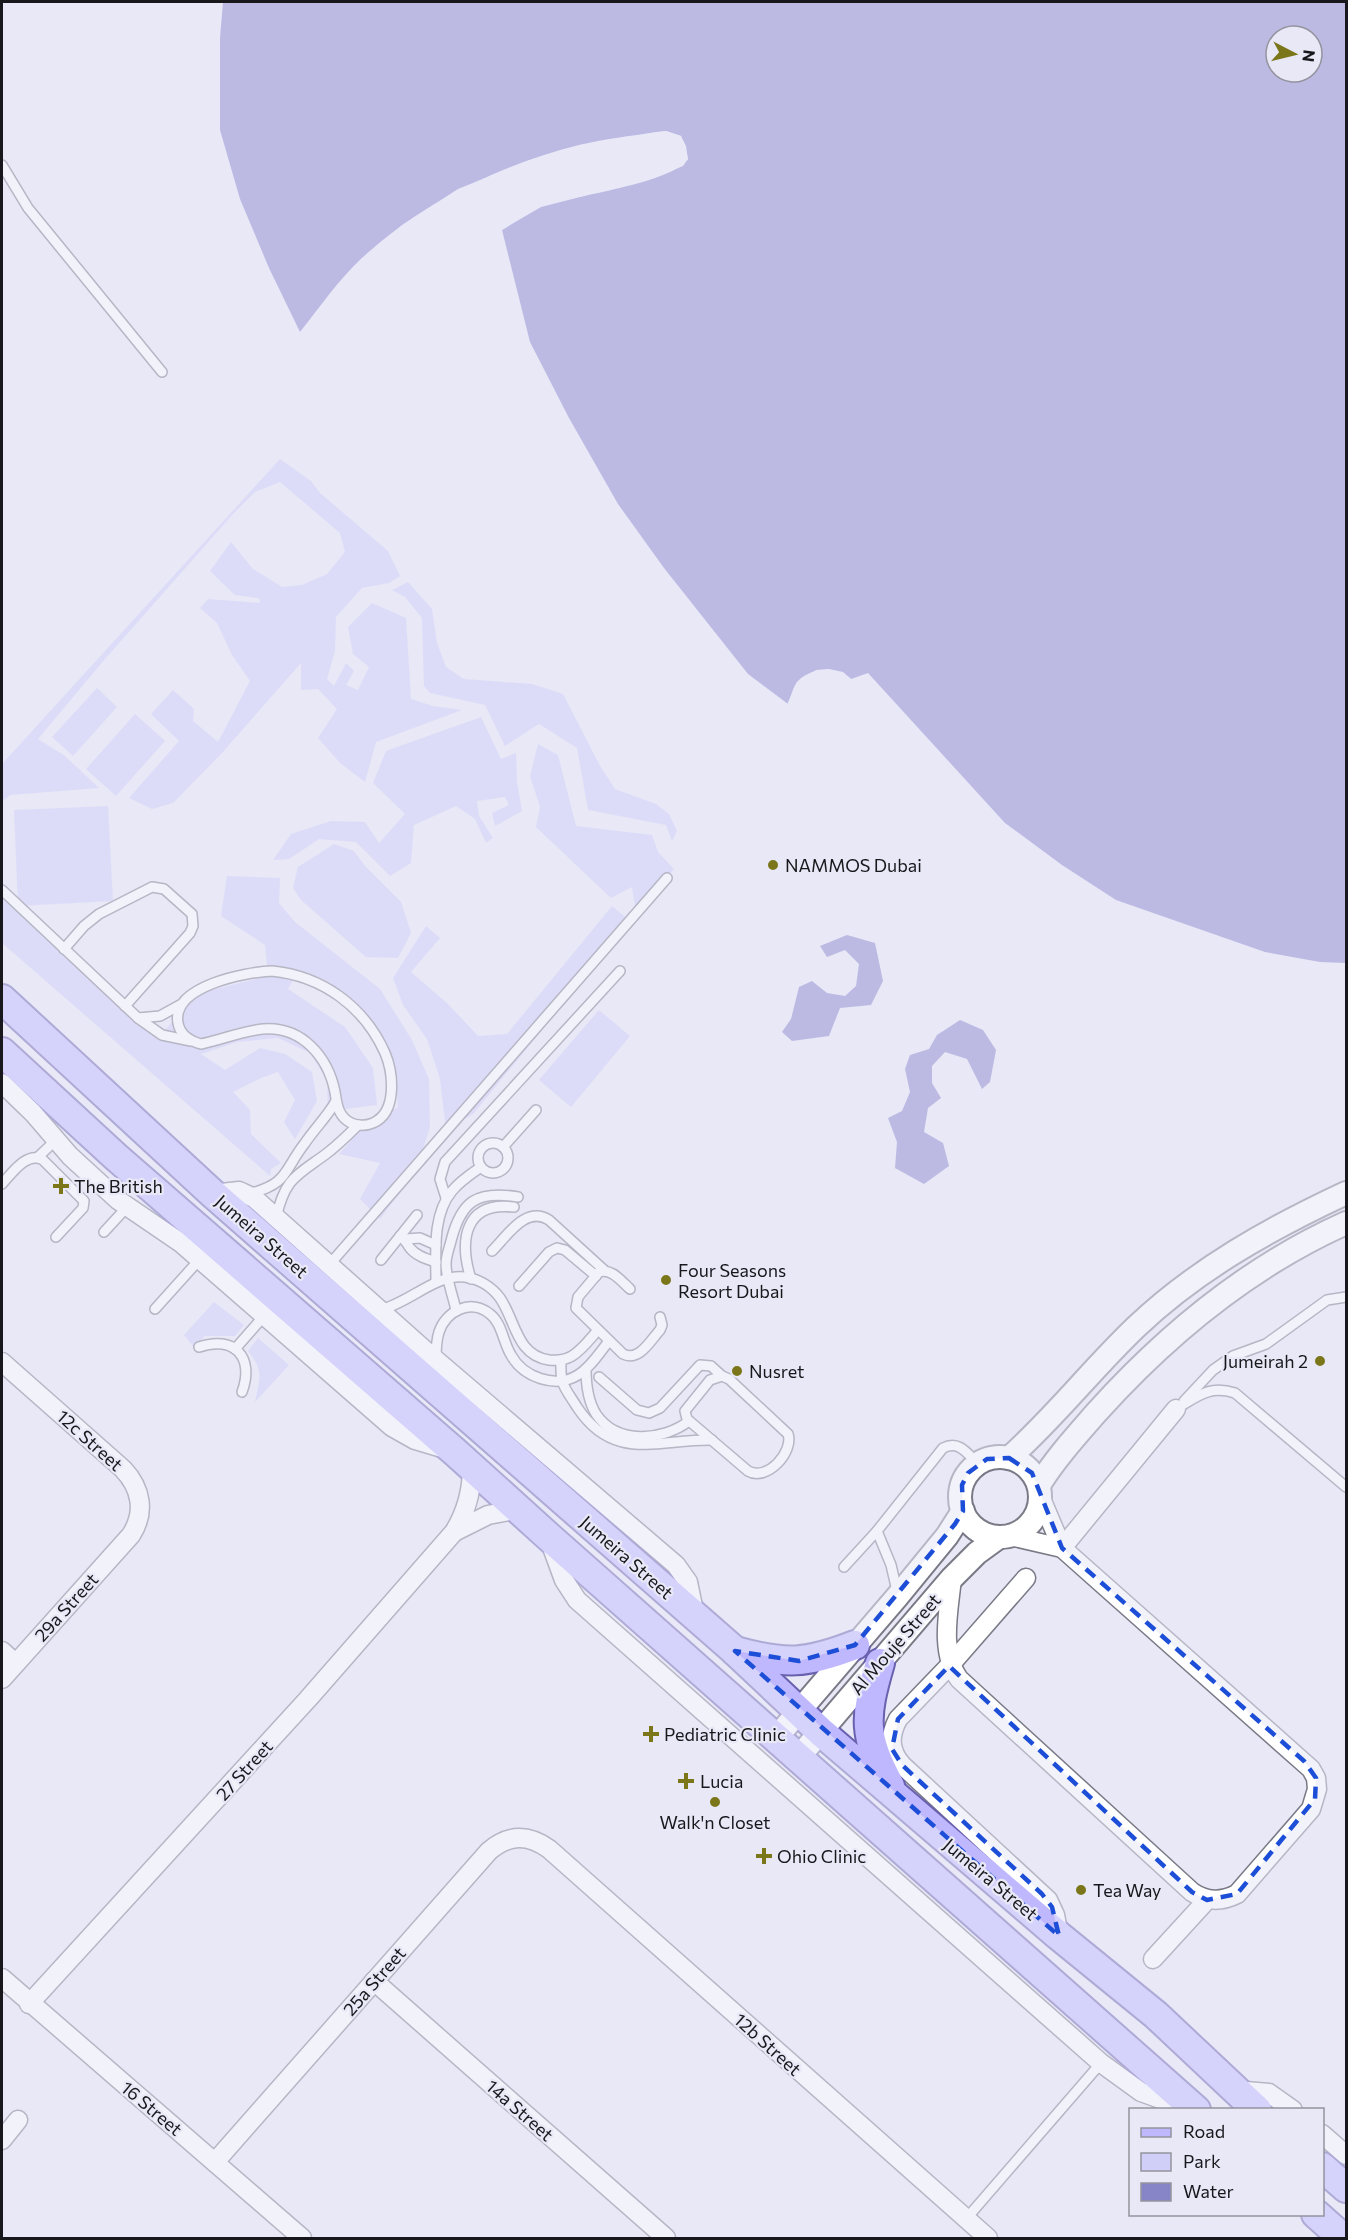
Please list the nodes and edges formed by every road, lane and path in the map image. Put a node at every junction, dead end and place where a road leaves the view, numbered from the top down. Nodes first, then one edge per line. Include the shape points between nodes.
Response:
1 (2, 165) edge
2 (162, 372) dead end
3 (667, 878) dead end
4 (2, 890) edge
5 (64, 949) junction
6 (620, 971) dead end
7 (2, 999) edge
8 (180, 1005) junction
9 (125, 1006) junction
10 (138, 1018) junction
11 (191, 1041) junction
12 (2, 1052) edge
13 (2, 1083) edge
14 (336, 1101) junction
15 (536, 1110) dead end
16 (358, 1125) junction
17 (56, 1140) junction
18 (503, 1147) junction
19 (38, 1157) junction
20 (297, 1167) junction
21 (482, 1167) junction
22 (2, 1184) edge
23 (92, 1193) junction
24 (1347, 1193) edge
25 (213, 1194) junction
26 (248, 1194) junction
27 (518, 1197) dead end
28 (446, 1198) junction
29 (127, 1207) junction
30 (513, 1208) dead end
31 (417, 1215) dead end
32 (276, 1218) junction
33 (1347, 1223) edge
34 (104, 1232) dead end
35 (56, 1237) dead end
36 (403, 1238) junction
37 (436, 1245) junction
38 (492, 1251) dead end
39 (200, 1259) junction
40 (381, 1260) dead end
41 (436, 1262) junction
42 (329, 1264) junction
43 (600, 1273) junction
44 (449, 1278) junction
45 (471, 1279) junction
46 (436, 1282) junction
47 (519, 1286) dead end
48 (630, 1288) dead end
49 (1347, 1297) edge
50 (155, 1309) dead end
51 (381, 1310) junction
52 (456, 1310) junction
53 (264, 1316) junction
54 (660, 1317) dead end
55 (598, 1330) junction
56 (609, 1341) junction
57 (199, 1347) dead end
58 (235, 1348) junction
59 (436, 1360) junction
60 (561, 1360) junction
61 (2, 1362) edge
62 (586, 1369) junction
63 (722, 1376) junction
64 (599, 1377) dead end
65 (560, 1381) junction
66 (242, 1392) dead end
67 (1176, 1409) junction
68 (689, 1421) junction
69 (712, 1440) junction
70 (1009, 1458) junction
71 (464, 1459) junction
72 (978, 1464) junction
73 (1347, 1487) edge
74 (1039, 1488) junction
75 (519, 1509) junction
76 (963, 1511) junction
77 (877, 1531) junction
78 (454, 1532) junction
79 (130, 1535) joint
80 (1005, 1536) junction
81 (549, 1537) junction
82 (1062, 1548) junction
83 (844, 1567) dead end
84 (952, 1578) junction
85 (1026, 1578) dead end
86 (897, 1597) junction
87 (695, 1616) junction
88 (855, 1645) junction
89 (735, 1651) junction
90 (8, 1657) edge
91 (880, 1663) junction
92 (951, 1664) junction
93 (2, 1679) edge
94 (798, 1712) junction
95 (821, 1732) junction
96 (776, 1738) junction
97 (798, 1758) junction
98 (897, 1798) junction
99 (549, 1849) joint
100 (1207, 1900) junction
101 (1059, 1936) junction
102 (1153, 1959) dead end
103 (2, 1978) edge
104 (374, 1981) junction
105 (29, 2004) junction
106 (1101, 2063) junction
107 (1234, 2090) junction
108 (1186, 2108) edge
109 (1195, 2108) edge
110 (1256, 2108) edge
111 (1292, 2108) edge
112 (18, 2120) dead end
113 (1324, 2135) edge
114 (2, 2140) edge
115 (1347, 2155) edge
116 (215, 2162) junction
117 (1324, 2168) edge
118 (1347, 2188) edge
119 (1318, 2216) edge
120 (966, 2219) junction
121 (302, 2238) edge
122 (666, 2238) edge
123 (988, 2238) edge
124 (1343, 2238) edge

1 - 2 lane via 28,208
3 - 42 lane
4 - 5 lane
5 - 9 lane
5 - 9 lane via 99,914 152,887 164,889 192,914 190,933
6 - 28 lane via 446,1162 440,1179
7 - 25 main road, Jumeira Street
8 - 10 lane via 160,1016
8 - 11 lane via 178,1025
8 - 16 lane via 223,979 255,972 305,977 343,998 373,1031 388,1062 391,1090 387,1108 378,1121
9 - 10 lane
10 - 11 lane via 162,1035
11 - 14 lane via 201,1044 264,1029 294,1035 318,1052 330,1074
12 - 71 main road, Jumeira Street via 116,1157
13 - 17 street
14 - 16 lane via 343,1117
14 - 20 lane via 303,1144
15 - 18 lane
16 - 20 lane via 328,1153
17 - 19 lane
17 - 23 street
18 - 21 lane via 491,1143 481,1149 478,1161
18 - 21 lane via 508,1158 503,1169 492,1173
19 - 22 lane via 28,1158
19 - 23 lane
20 - 26 lane via 274,1185
20 - 32 lane
21 - 28 lane
23 - 29 street
23 - 35 lane
24 - 70 street via 1243,1246 1165,1301
25 - 26 street
25 - 87 main road, Jumeira Street
26 - 32 street
27 - 44 lane via 483,1196 460,1213 447,1257
28 - 37 lane
29 - 34 lane
29 - 39 street via 167,1231
30 - 45 lane via 489,1208 471,1222 465,1248
31 - 36 lane
32 - 42 street
33 - 74 street via 1255,1274 1170,1338 1114,1392 1059,1456
36 - 37 lane via 420,1238
36 - 40 lane
36 - 41 lane via 416,1254
37 - 41 lane
38 - 43 lane via 523,1220 539,1215 549,1220
39 - 50 lane
39 - 53 street
41 - 46 lane
42 - 51 street
43 - 47 lane via 556,1248
43 - 48 lane via 611,1272
43 - 55 lane via 575,1304 578,1312
44 - 45 lane
44 - 46 lane
44 - 52 lane
45 - 60 lane via 500,1298 525,1347 538,1357
46 - 51 lane via 406,1301
49 - 67 lane via 1327,1300 1266,1344 1233,1356 1212,1370
51 - 59 street
52 - 59 lane via 438,1332
52 - 65 lane via 467,1306 489,1313 519,1366 534,1377
53 - 58 lane
53 - 71 street via 392,1427
54 - 56 lane via 660,1330 635,1356 623,1354
55 - 56 lane
55 - 60 lane via 577,1352
56 - 62 lane
57 - 58 lane via 219,1342
58 - 66 lane via 247,1369
59 - 87 street via 676,1565 687,1582
60 - 65 lane
61 - 79 street, 12c Street via 133,1480 140,1509
62 - 65 lane
62 - 68 lane via 592,1405 612,1428 630,1436 650,1437
63 - 64 lane via 711,1366 700,1365 660,1408 649,1413 637,1410
63 - 68 lane via 710,1380 687,1408 685,1415
63 - 69 lane via 729,1378 784,1429 789,1446 769,1471 756,1474
65 - 69 lane via 590,1423 618,1441 644,1446
67 - 73 lane via 1211,1390 1236,1393
67 - 82 street
68 - 69 lane
70 - 72 street via 998,1457
70 - 74 street via 1032,1473
71 - 75 main road, Jumeira Street
71 - 78 street, 27 Street via 469,1498
72 - 76 street via 962,1485
72 - 77 lane via 958,1446 944,1448
74 - 80 street via 1037,1514 1021,1531
74 - 82 street
75 - 78 street, 27 Street via 488,1515
75 - 81 main road, Jumeira Street
76 - 80 street via 977,1530
76 - 86 street, Al Mouje Street
77 - 83 lane
77 - 86 lane via 891,1565
78 - 105 street, 27 Street via 309,1699
79 - 90 street, 29a Street
80 - 82 street
80 - 84 street, Al Mouje Street via 977,1553
81 - 96 main road, Jumeira Street
81 - 106 street via 564,1580 577,1600
82 - 100 street via 1304,1761 1316,1778 1311,1809 1237,1894 1228,1899
84 - 91 street, Al Mouje Street
84 - 92 street via 947,1631
85 - 92 street
86 - 88 street, Al Mouje Street
87 - 89 main road, Jumeira Street
88 - 89 main road via 799,1661
88 - 94 street, Al Mouje Street
89 - 94 main road, Jumeira Street
90 - 93 street, 29a Street
91 - 95 street, Al Mouje Street
91 - 98 main road via 867,1722 877,1761
92 - 100 street via 958,1679 1192,1892
92 - 101 street via 898,1719 892,1730 892,1749 902,1766 1042,1894 1052,1907
94 - 95 main road, Jumeira Street
94 - 96 street, Al Mouje Street
95 - 97 street, Al Mouje Street
95 - 98 main road, Jumeira Street
96 - 97 main road, Jumeira Street
97 - 109 main road, Jumeira Street
98 - 101 main road, Jumeira Street
99 - 104 street, 25a Street via 525,1837 500,1842
99 - 120 street, 12b Street
100 - 102 street
101 - 107 main road, Jumeira Street via 1156,2016
103 - 105 street, 16 Street
104 - 116 street, 25a Street
104 - 122 street, 14a Street
105 - 116 street, 16 Street
106 - 108 street via 1142,2092
106 - 120 lane
107 - 110 main road, Jumeira Street
107 - 111 street via 1269,2093
112 - 114 street
113 - 115 street
116 - 121 street, 16 Street
117 - 118 main road
119 - 124 main road
120 - 123 street, 12b Street

